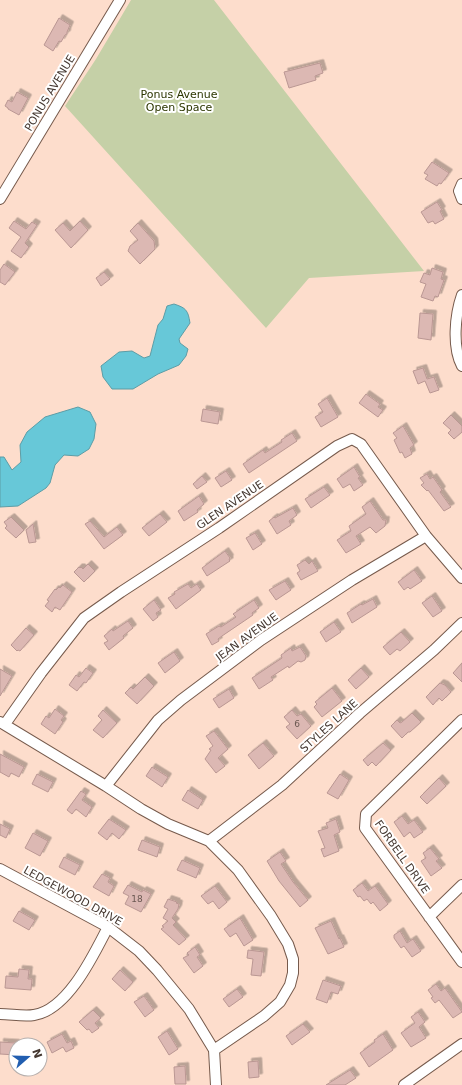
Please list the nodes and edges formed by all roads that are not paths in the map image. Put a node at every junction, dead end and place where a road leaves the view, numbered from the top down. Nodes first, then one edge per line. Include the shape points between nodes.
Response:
1 (120, 0) edge
2 (462, 184) edge
3 (0, 199) edge
4 (462, 199) edge
5 (462, 295) edge
6 (462, 366) edge
7 (426, 536) junction
8 (462, 578) edge
9 (462, 623) edge
10 (462, 720) edge
11 (3, 723) edge
12 (106, 786) junction
13 (208, 841) junction
14 (0, 869) edge
15 (462, 885) edge
16 (429, 917) junction
17 (108, 927) junction
18 (462, 962) edge
19 (0, 1014) edge
20 (462, 1044) edge
21 (214, 1050) junction
22 (216, 1085) edge
23 (404, 1085) edge

1 - 3 street, PONUS AVENUE
2 - 4 street
5 - 6 street via 455,327 457,356
7 - 8 street, GLEN AVENUE
7 - 11 street, GLEN AVENUE via 361,444 352,439 337,446 84,618
7 - 12 street, JEAN AVENUE via 352,580 261,640 181,700 158,720
9 - 13 street, STYLES LANE via 282,785
10 - 16 street, FORBELL DRIVE via 366,814 364,820 365,828
11 - 12 street
12 - 13 street via 168,824
13 - 21 street via 238,870 271,916 288,944 293,959 290,985 280,1002
14 - 17 street, LEDGEWOOD DRIVE
15 - 16 street
16 - 18 street, FORBELL DRIVE
17 - 19 street via 91,959 66,996 55,1007 34,1015
17 - 21 street, LEDGEWOOD DRIVE via 139,951 157,970 189,1009
20 - 23 street
21 - 22 street, LEDGEWOOD DRIVE

